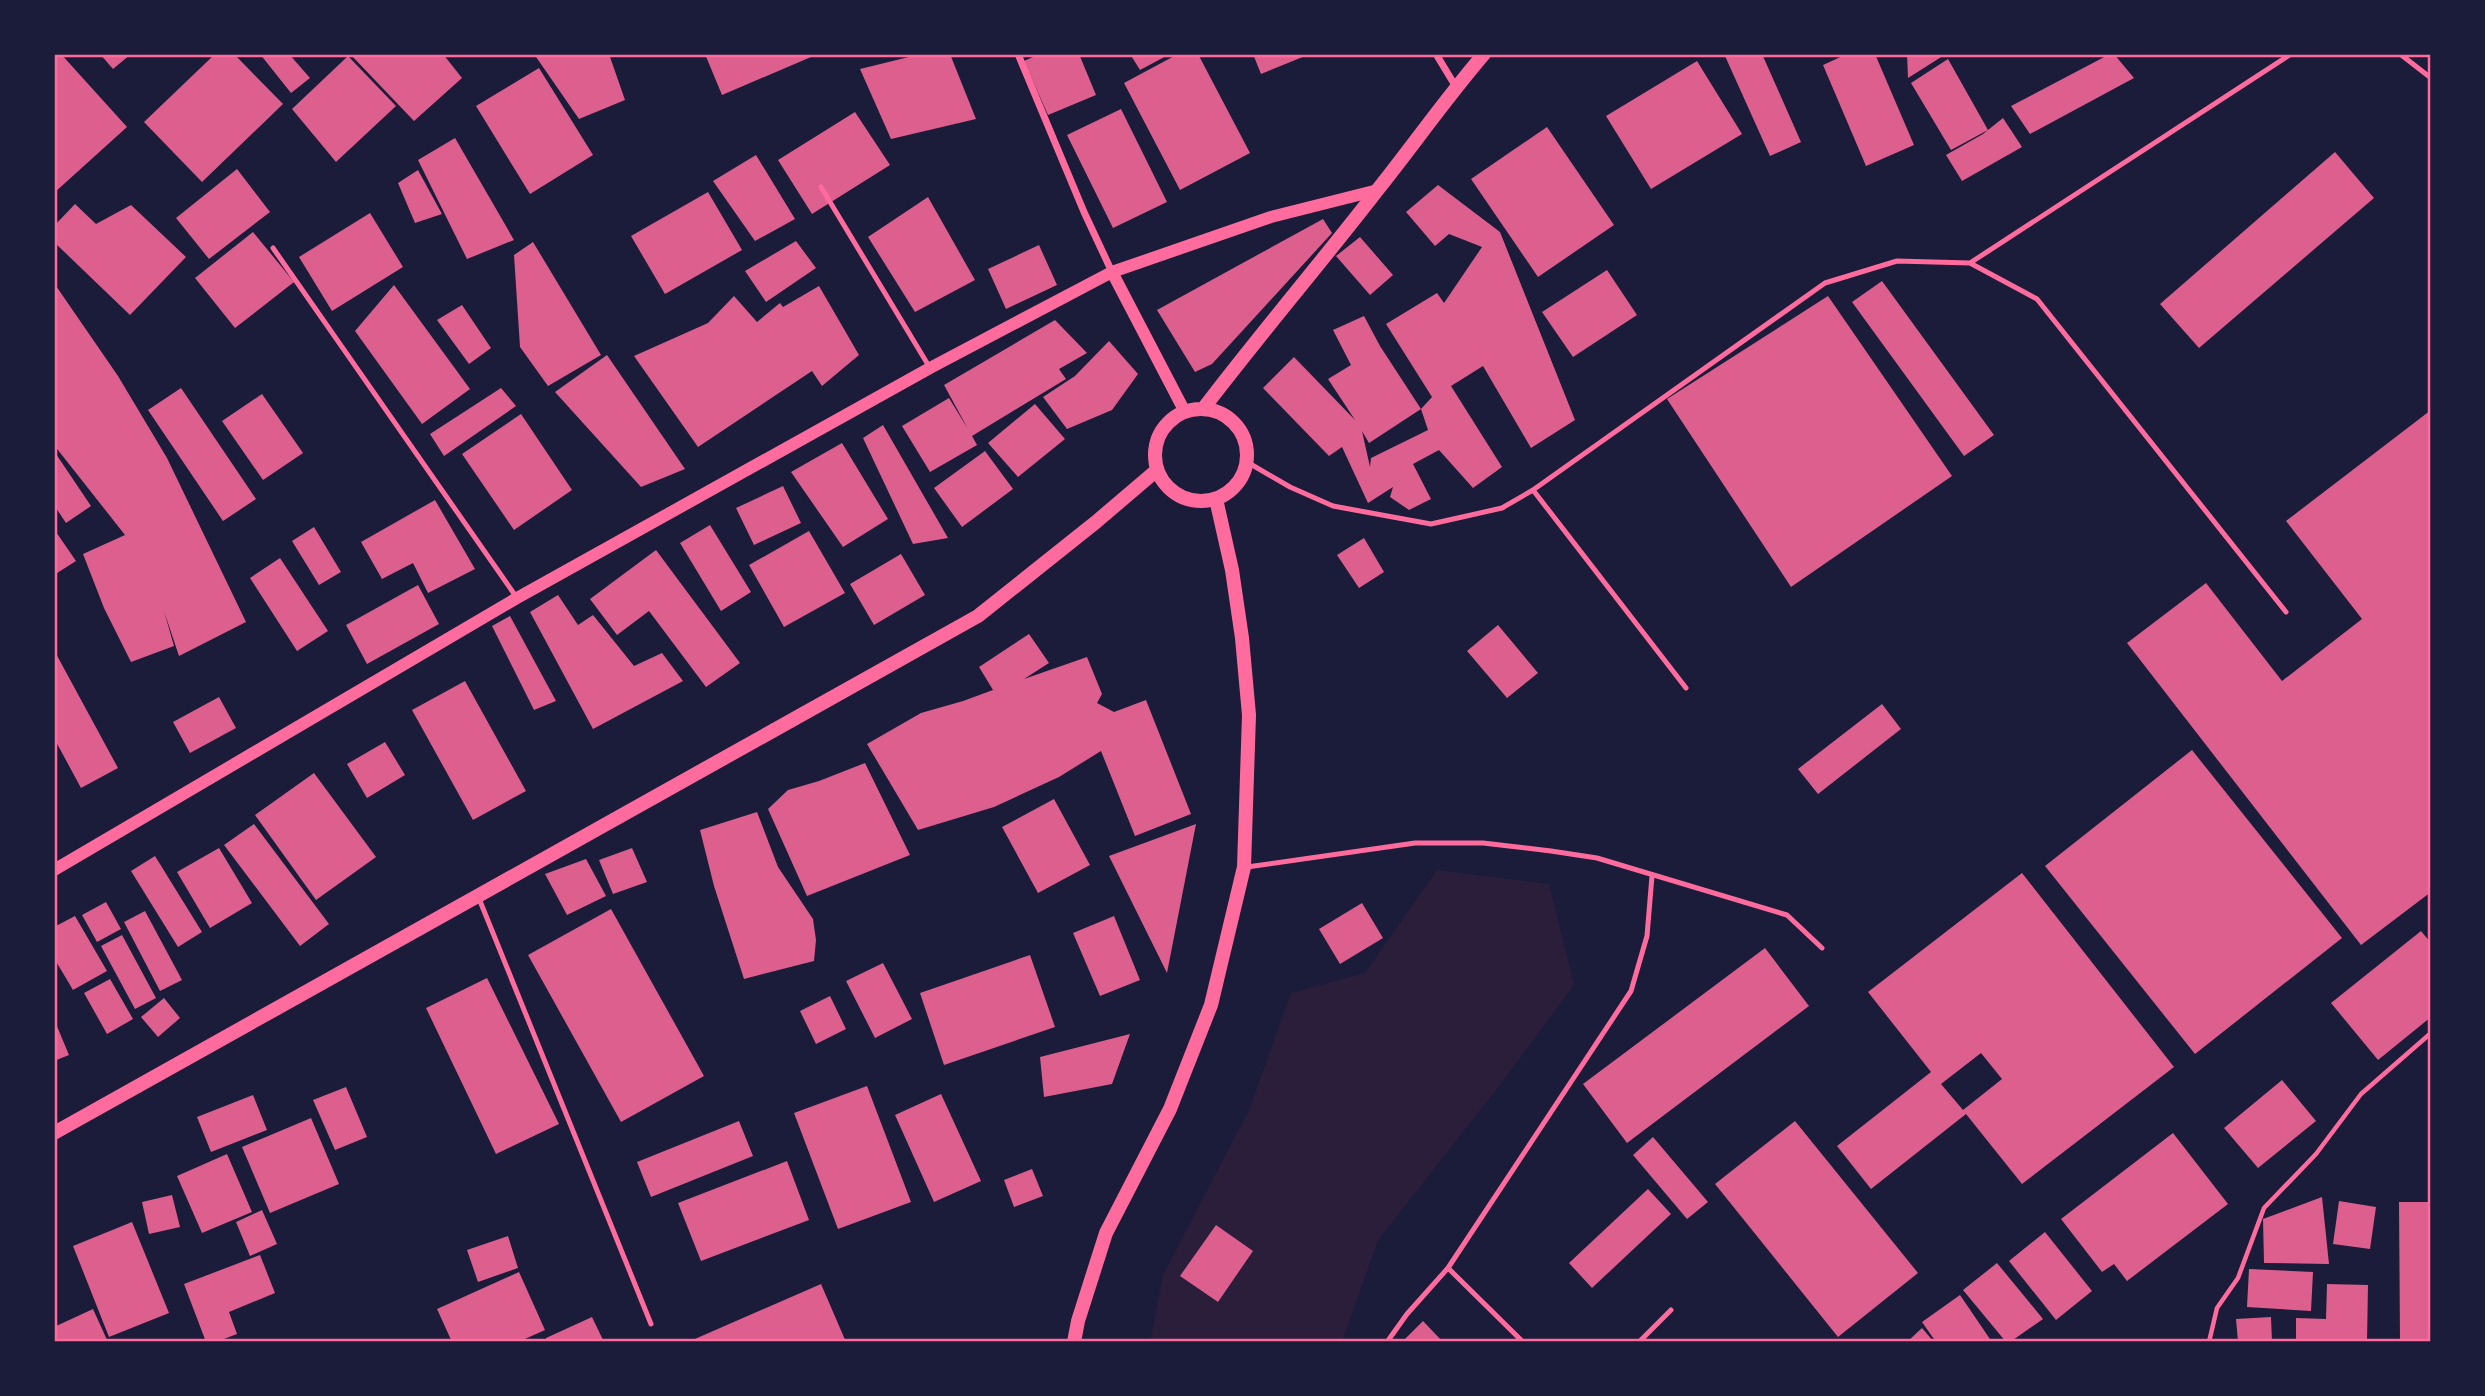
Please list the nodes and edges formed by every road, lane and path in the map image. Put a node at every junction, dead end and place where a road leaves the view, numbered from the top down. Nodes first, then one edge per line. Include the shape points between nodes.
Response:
1 (1018, 54) edge
2 (1436, 54) edge
3 (1484, 54) edge
4 (2291, 54) edge
5 (2400, 54) edge
6 (2431, 78) edge
7 (1456, 87) junction
8 (821, 187) dead end
9 (1378, 190) junction
10 (273, 248) dead end
11 (1970, 263) junction
12 (1112, 272) junction
13 (930, 368) junction
14 (1203, 409) junction
15 (1185, 412) junction
16 (1247, 462) junction
17 (1157, 470) junction
18 (1533, 490) junction
19 (1216, 499) junction
20 (517, 598) junction
21 (2286, 612) dead end
22 (1686, 688) dead end
23 (1244, 867) junction
24 (54, 870) edge
25 (1652, 876) junction
26 (478, 896) junction
27 (1822, 948) dead end
28 (2431, 1033) edge
29 (54, 1133) edge
30 (1448, 1268) junction
31 (1671, 1310) dead end
32 (651, 1324) dead end
33 (1074, 1342) edge
34 (1387, 1342) edge
35 (1523, 1342) edge
36 (1639, 1342) edge
37 (2208, 1342) edge

1 - 12 street
2 - 7 street
3 - 7 main road
4 - 11 lane
5 - 6 lane
7 - 9 main road
8 - 13 lane
9 - 12 street via 1271,218
9 - 14 main road
10 - 20 lane
11 - 18 lane via 1897,261 1825,283
11 - 21 lane via 2037,299
12 - 13 street
12 - 15 street
13 - 20 street
14 - 15 main road
14 - 16 main road via 1222,414 1237,426 1246,443
15 - 17 main road via 1170,421 1160,435 1155,452
16 - 18 lane via 1333,506 1431,524 1502,508
16 - 19 main road via 1231,490
17 - 19 main road via 1166,486 1180,497
17 - 26 main road via 978,616
18 - 22 lane
19 - 23 main road via 1232,570 1249,715
20 - 24 street
23 - 25 lane via 1415,842 1483,843 1597,858
23 - 33 main road via 1211,1005 1170,1109 1106,1233
25 - 27 lane via 1787,915
25 - 30 lane via 1647,936 1631,991
26 - 29 main road
26 - 32 lane
28 - 37 path via 2361,1094 2316,1154 2264,1208 2238,1278 2217,1308
30 - 34 lane
30 - 35 lane
31 - 36 lane

